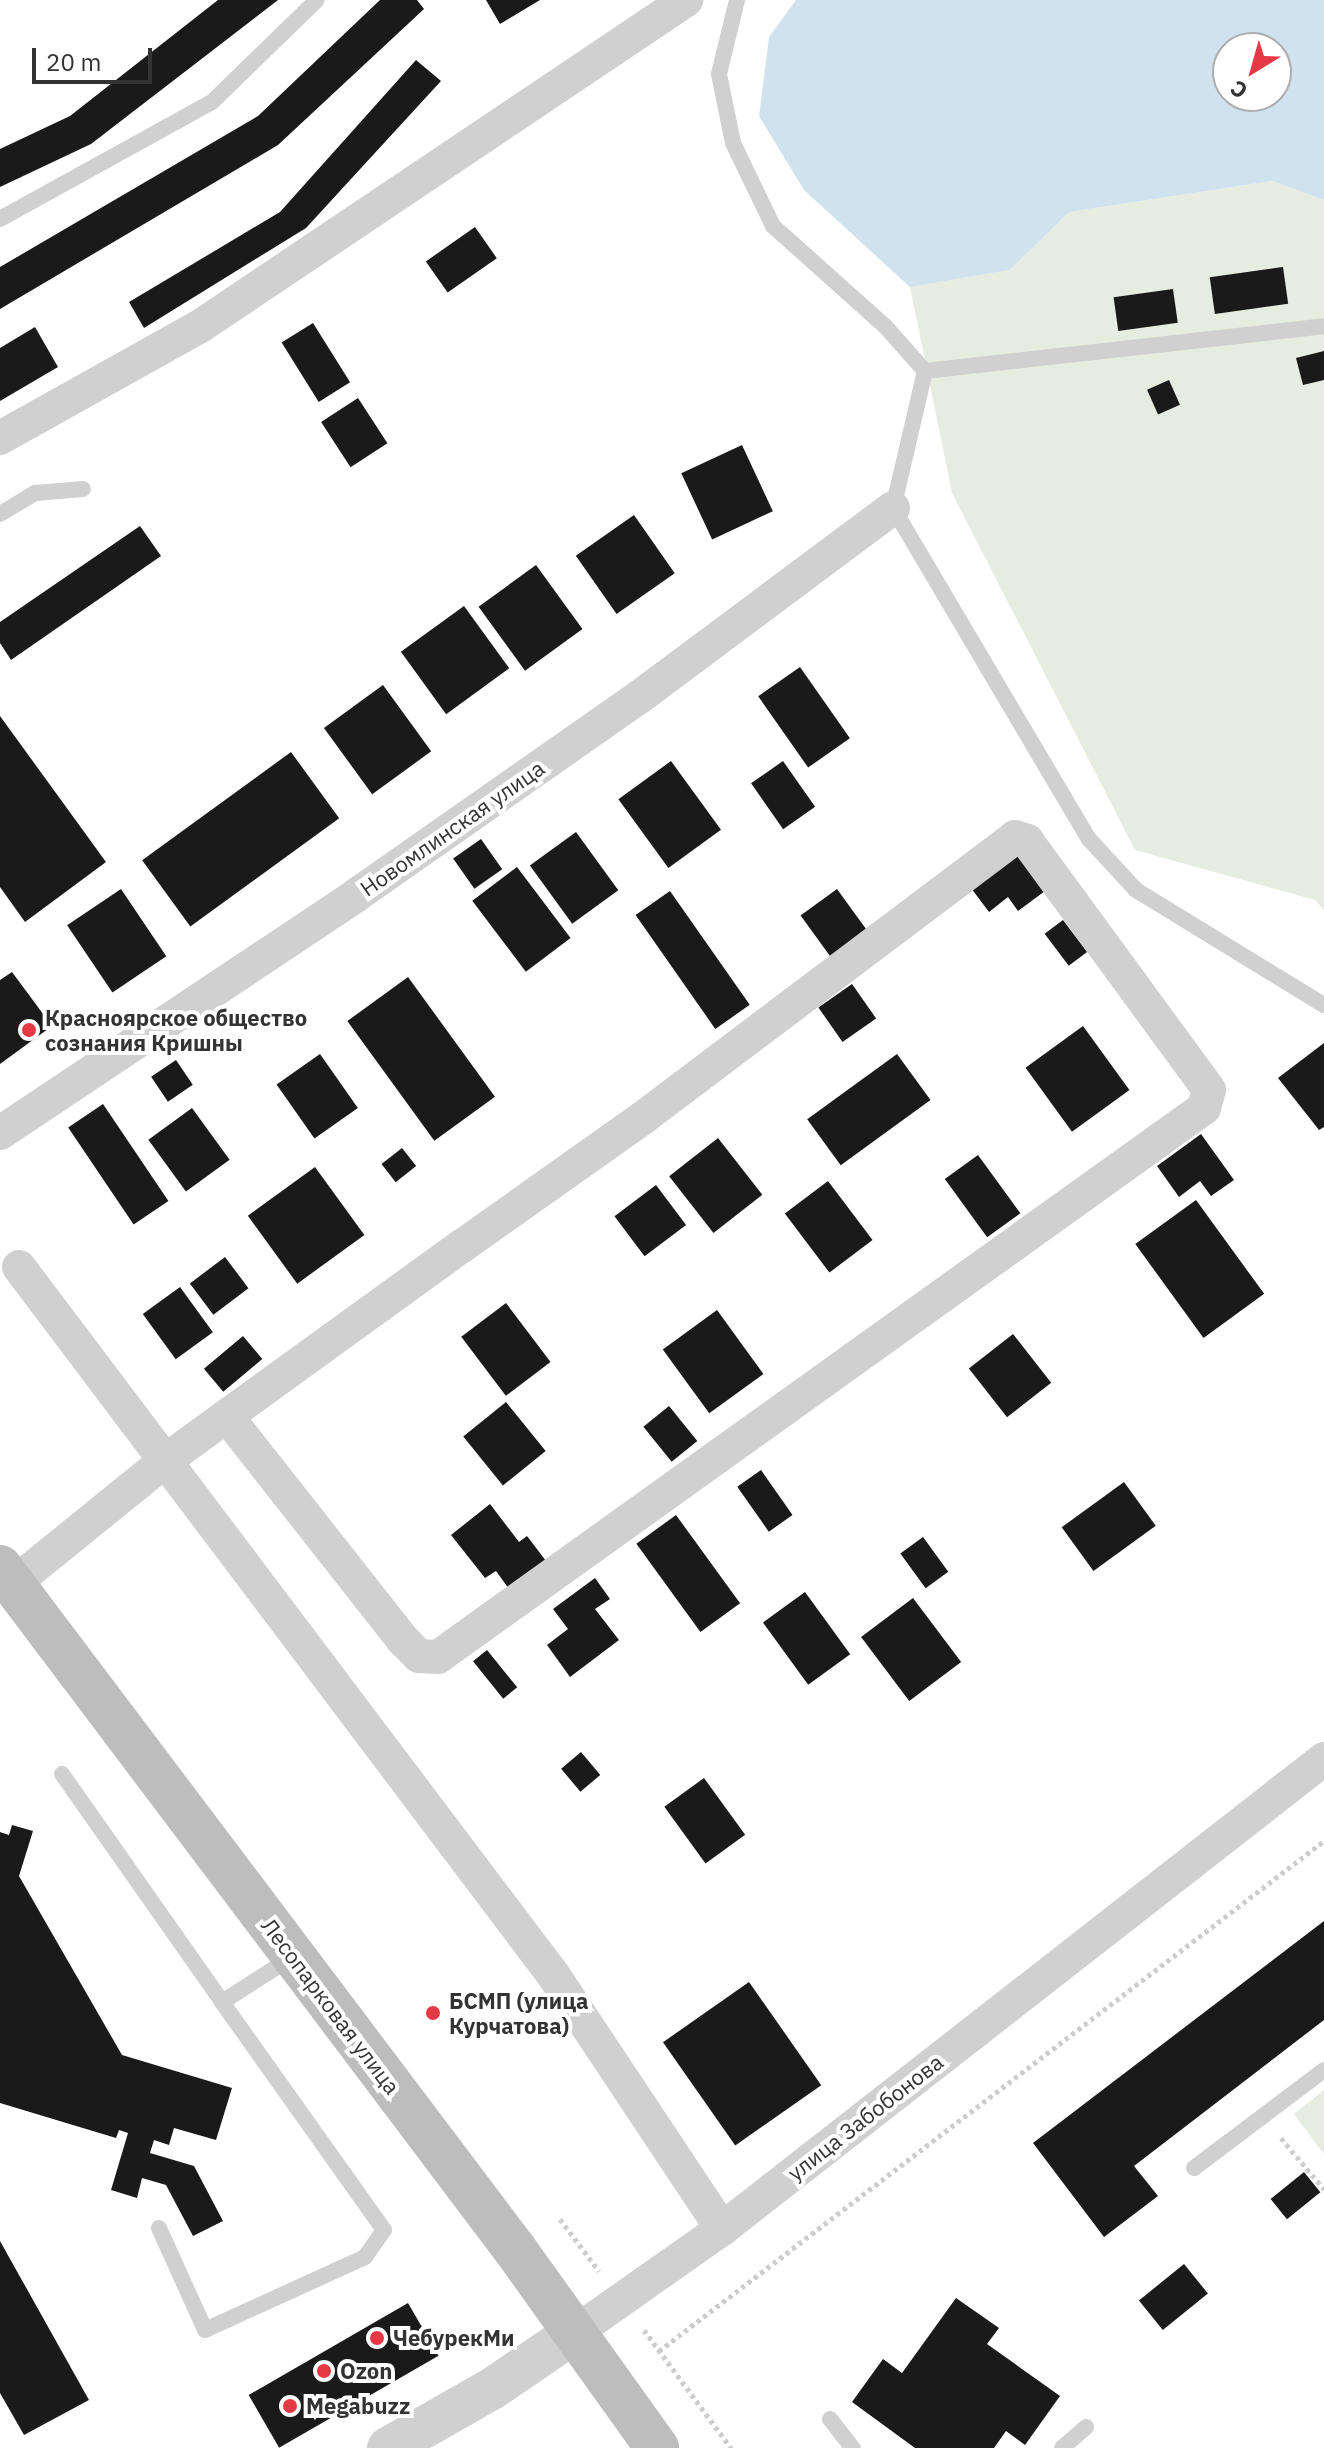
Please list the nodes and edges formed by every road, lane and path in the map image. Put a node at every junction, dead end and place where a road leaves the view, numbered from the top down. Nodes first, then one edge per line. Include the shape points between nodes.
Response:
1 (317, 0) edge
2 (686, 0) edge
3 (737, 0) edge
4 (0, 219) edge
5 (1324, 326) edge
6 (925, 371) junction
7 (0, 438) edge
8 (83, 489) dead end
9 (893, 508) junction
10 (0, 514) edge
11 (1324, 1005) edge
12 (0, 1133) edge
13 (19, 1267) dead end
14 (227, 1416) junction
15 (166, 1460) junction
16 (6, 1576) edge
17 (1324, 1759) edge
18 (62, 1774) dead end
19 (1324, 1841) edge
20 (293, 1956) junction
21 (222, 2002) junction
22 (1324, 2070) edge
23 (1263, 2117) junction
24 (1194, 2168) dead end
25 (1324, 2189) edge
26 (560, 2219) dead end
27 (159, 2228) dead end
28 (722, 2229) junction
29 (621, 2300) junction
30 (574, 2333) junction
31 (659, 2351) junction
32 (830, 2419) dead end
33 (1086, 2427) dead end
34 (388, 2448) edge
35 (657, 2448) edge
36 (731, 2448) edge
37 (853, 2448) edge
38 (1062, 2448) edge

1 - 4 lane via 212,102
2 - 7 street via 199,327
3 - 6 lane via 719,74 733,143 773,226 885,326
5 - 6 lane
6 - 9 lane
8 - 10 lane via 35,493
9 - 11 lane via 1089,839 1136,890
9 - 12 street, Новомлинская улица via 638,698 355,896
13 - 15 street
14 - 14 street via 644,1117 1015,837 1027,841 1209,1090 1204,1108 438,1657 419,1656 403,1640
14 - 15 street
15 - 16 street
15 - 28 street via 554,1976
16 - 20 main road, Лесопарковая улица
17 - 28 street, улица Забобонова
18 - 21 lane
19 - 31 path
20 - 21 lane
20 - 30 main road, Лесопарковая улица
21 - 27 lane via 384,2230 365,2257 205,2330
22 - 23 lane
23 - 24 lane
23 - 25 path
26 - 29 path
28 - 29 street, улица Забобонова
29 - 30 street, улица Забобонова
29 - 31 path
30 - 34 street, улица Забобонова via 493,2388
30 - 35 main road, Лесопарковая улица
31 - 36 path
32 - 37 lane
33 - 38 lane

